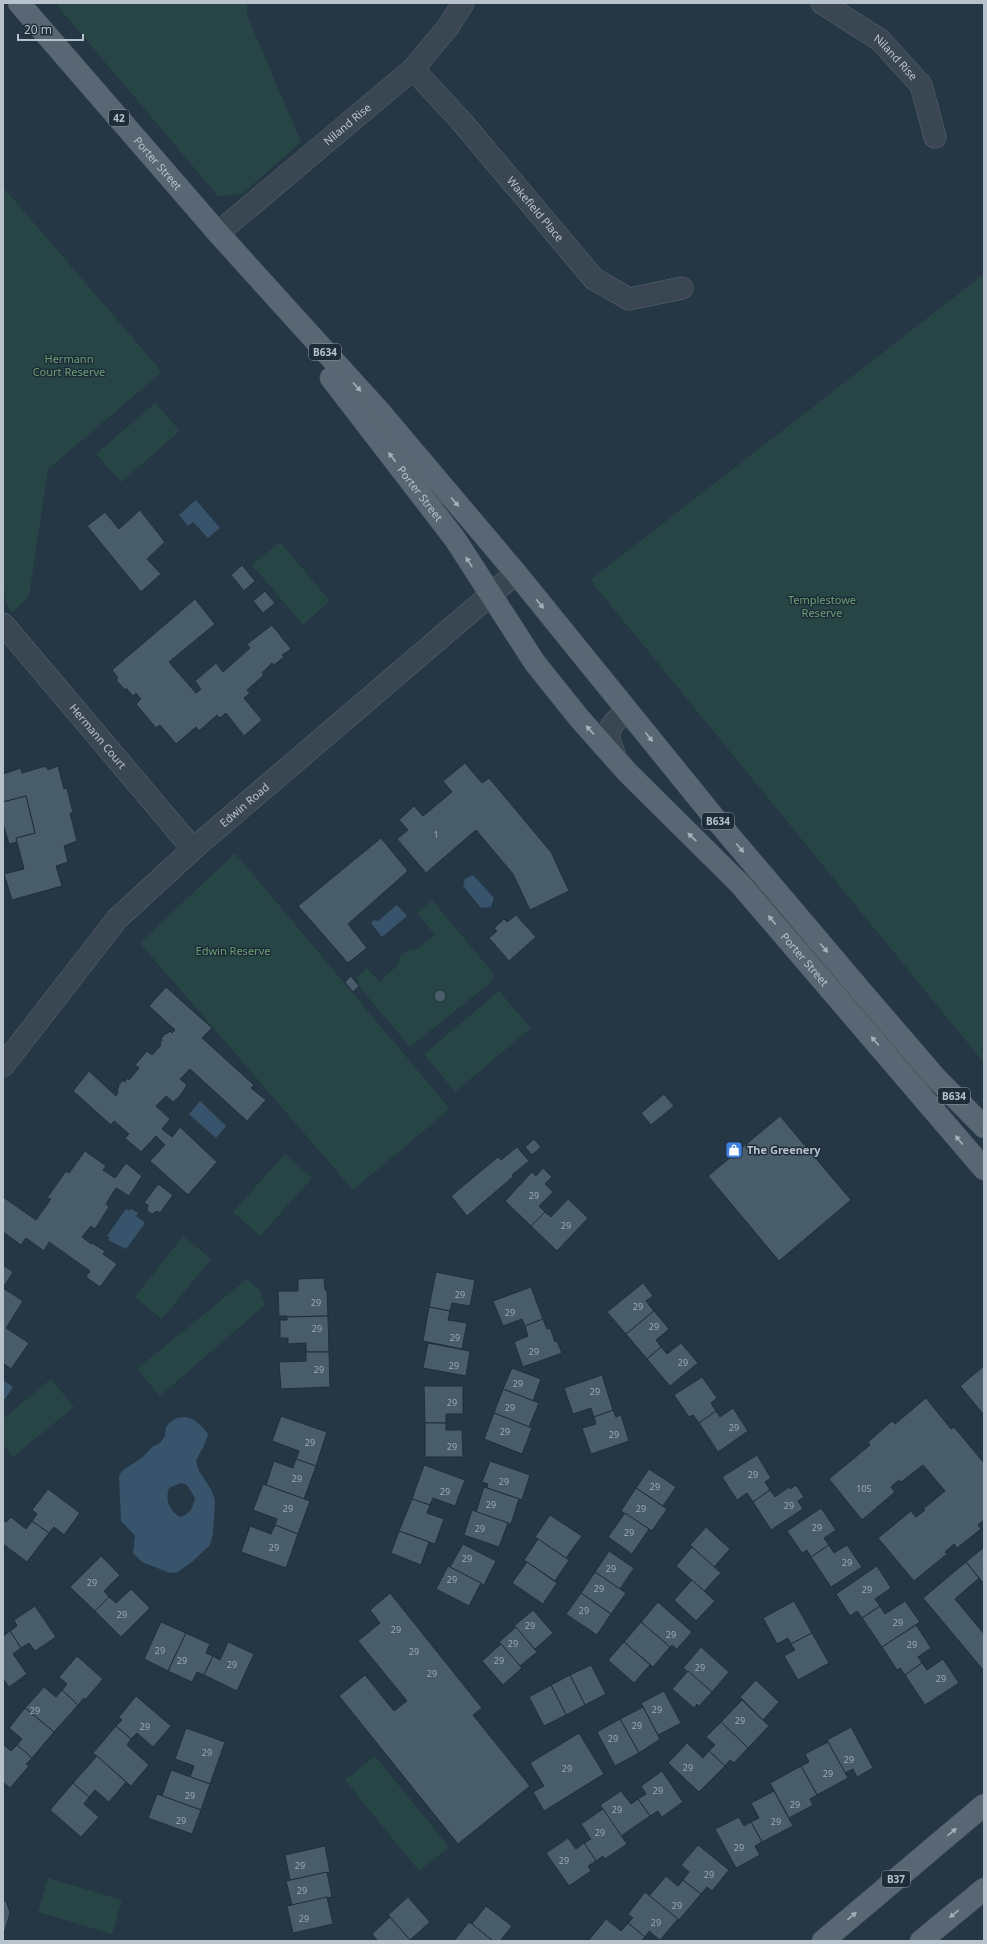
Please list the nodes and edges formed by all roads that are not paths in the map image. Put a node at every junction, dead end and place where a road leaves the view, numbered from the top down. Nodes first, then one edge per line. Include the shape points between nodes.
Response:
1 (19, 3) edge
2 (463, 3) edge
3 (822, 3) edge
4 (413, 69) junction
5 (935, 137) dead end
6 (218, 233) junction
7 (682, 288) dead end
8 (516, 573) junction
9 (490, 595) junction
10 (3, 624) edge
11 (628, 712) junction
12 (616, 759) junction
13 (193, 849) junction
14 (3, 1066) edge
15 (984, 1127) edge
16 (984, 1170) edge
17 (984, 1805) edge
18 (984, 1890) edge
19 (823, 1941) edge
20 (921, 1941) edge

1 - 6 main road, Porter Street / 42
2 - 4 street, Niland Rise via 448,27
3 - 5 street, Niland Rise via 880,40 921,85
4 - 6 street, Niland Rise
4 - 7 street, Wakefield Place via 462,122 594,278 629,299
6 -> 8 main road, Porter Street / B634 via 380,412
9 -> 6 main road, Porter Street / B634 via 455,539
8 - 9 street, Edwin Road
8 -> 11 main road, Porter Street / B634
12 -> 9 main road, Porter Street / B634 via 535,663
9 - 13 street, Edwin Road
10 - 13 street, Hermann Court
11 - 12 street, Porter Street via 617,718 609,728 608,740
11 -> 15 main road, Porter Street / B634 via 862,992 936,1077
16 -> 12 main road, Porter Street / B634 via 749,894
13 - 14 street, Edwin Road via 117,920
19 -> 17 main road, B37
18 -> 20 main road

